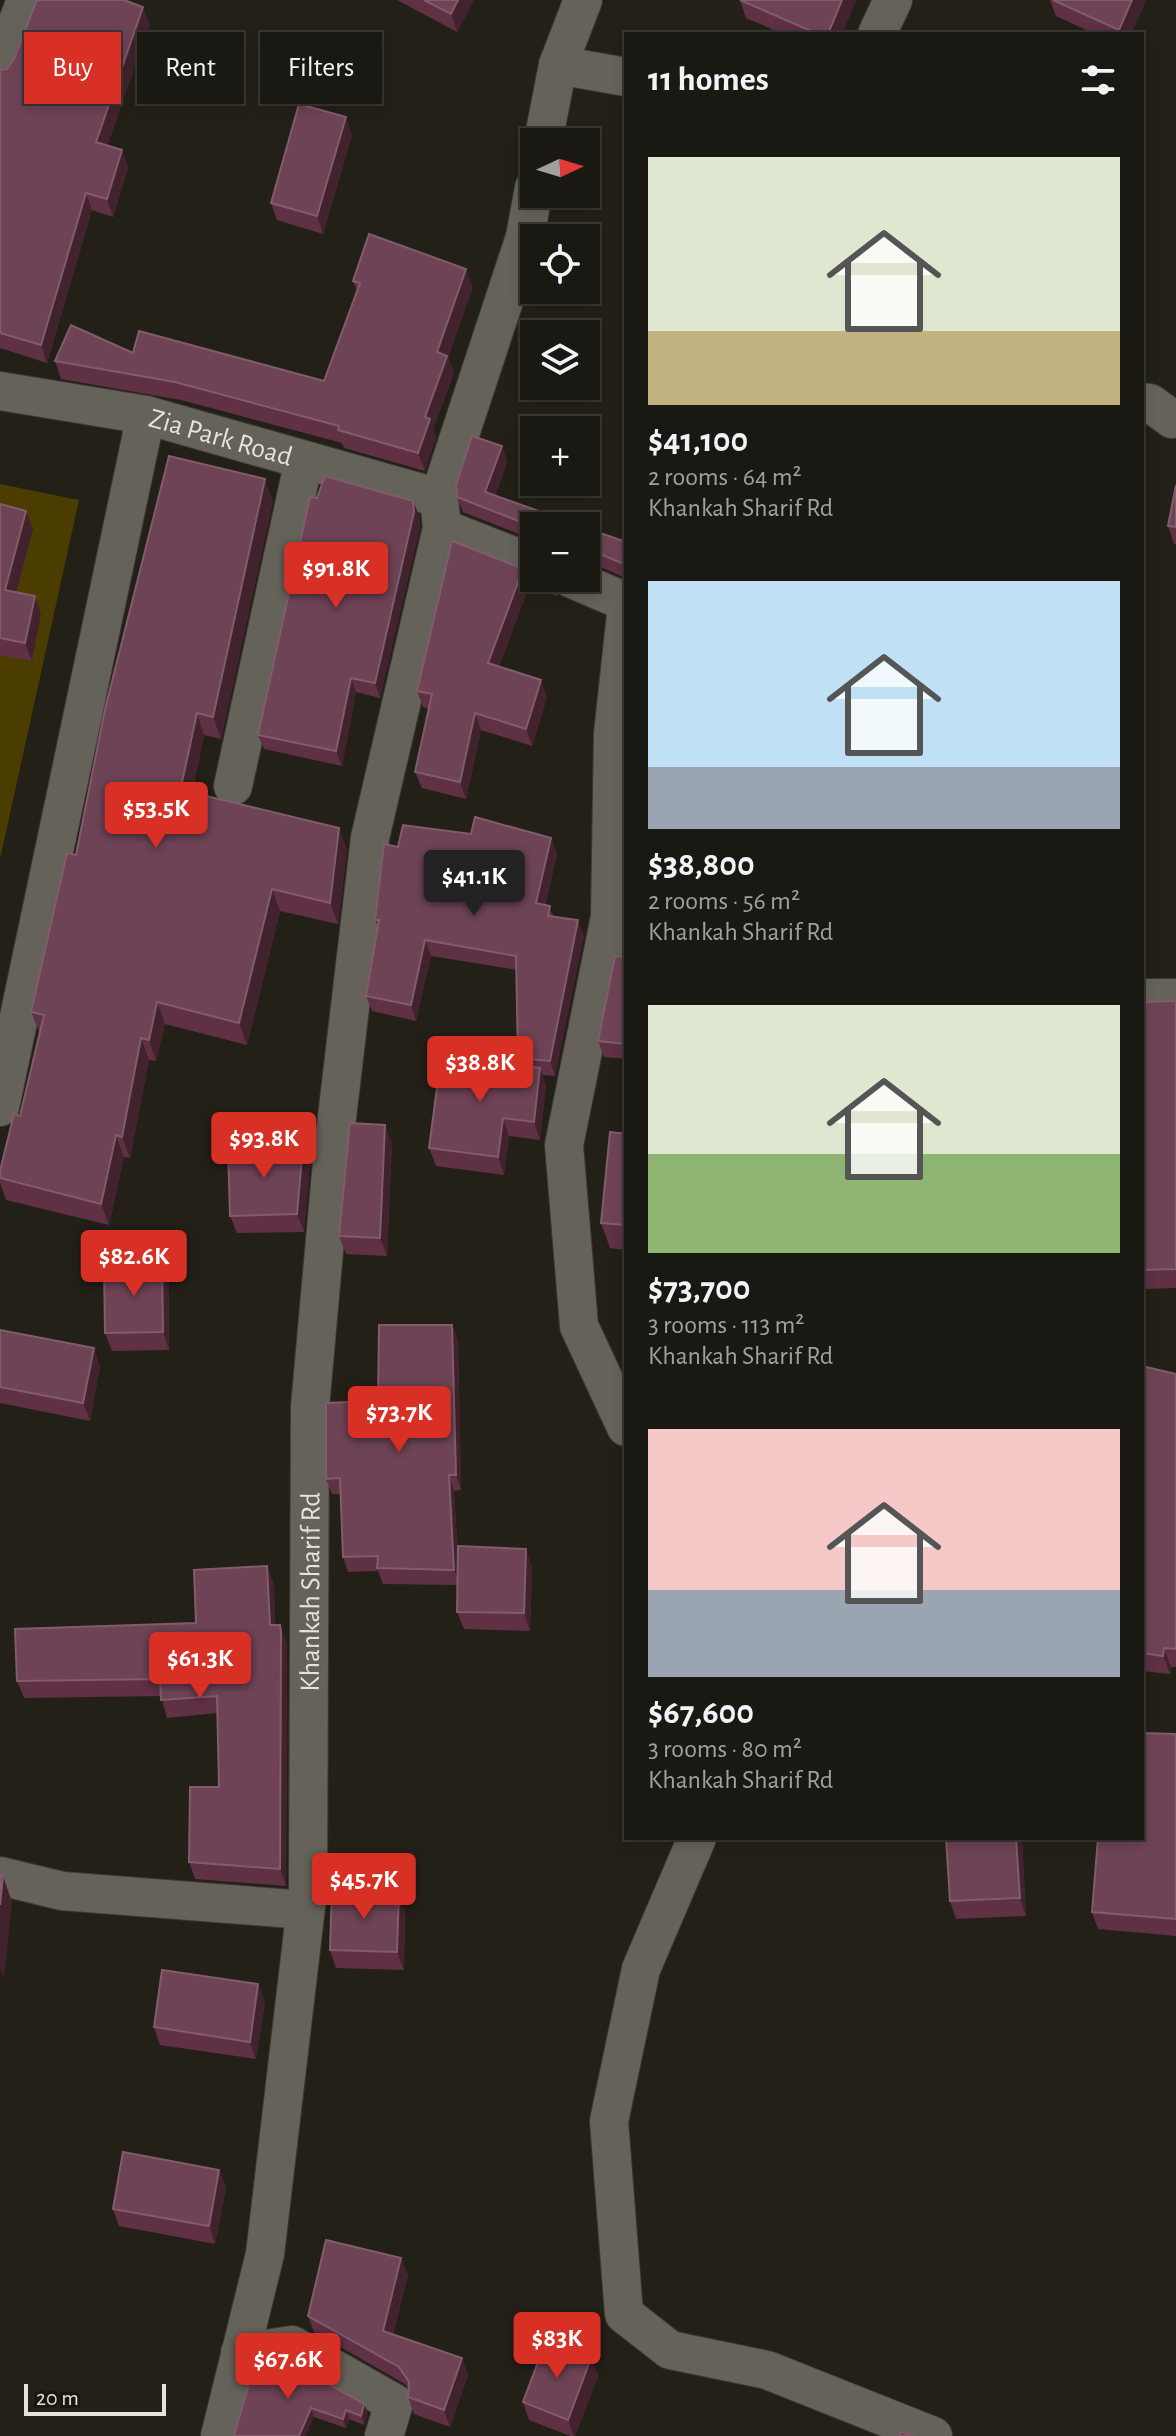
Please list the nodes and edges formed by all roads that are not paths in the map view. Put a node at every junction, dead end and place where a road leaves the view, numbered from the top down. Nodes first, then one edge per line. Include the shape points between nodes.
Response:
1 (26, 0) edge
2 (583, 0) edge
3 (893, 0) edge
4 (878, 32) edge
5 (558, 65) junction
6 (0, 69) edge
7 (624, 77) edge
8 (546, 128) edge
9 (530, 208) edge
10 (0, 391) edge
11 (146, 415) junction
12 (304, 460) junction
13 (440, 513) junction
14 (520, 556) edge
15 (600, 591) edge
16 (624, 601) edge
17 (624, 632) edge
18 (233, 786) dead end
19 (618, 920) edge
20 (1144, 998) edge
21 (1176, 998) edge
22 (0, 1107) edge
23 (624, 1423) edge
24 (696, 1840) edge
25 (0, 1876) edge
26 (305, 1910) junction
27 (240, 2353) junction
28 (220, 2436) edge
29 (384, 2436) edge
30 (933, 2436) edge

1 - 6 street
2 - 5 street
3 - 4 street
5 - 7 street
5 - 8 street
9 - 13 street, Khankah Sharif Rd
10 - 11 street, Zia Park Road
11 - 12 street, Zia Park Road
11 - 22 street
12 - 13 street, Zia Park Road
12 - 18 street
13 - 14 street, Zia Park Road
13 - 26 street, Khankah Sharif Rd via 370,838 333,1151 310,1407
15 - 16 street
17 - 19 street via 613,734
19 - 23 street via 564,1145 579,1326
20 - 21 street
24 - 30 street via 641,1969 609,2121 624,2314 670,2350 767,2370
25 - 26 street via 62,1891
26 - 27 street, Khankah Sharif Rd via 265,2254
27 - 28 street, Khankah Sharif Rd
27 - 29 street via 292,2345 394,2403

